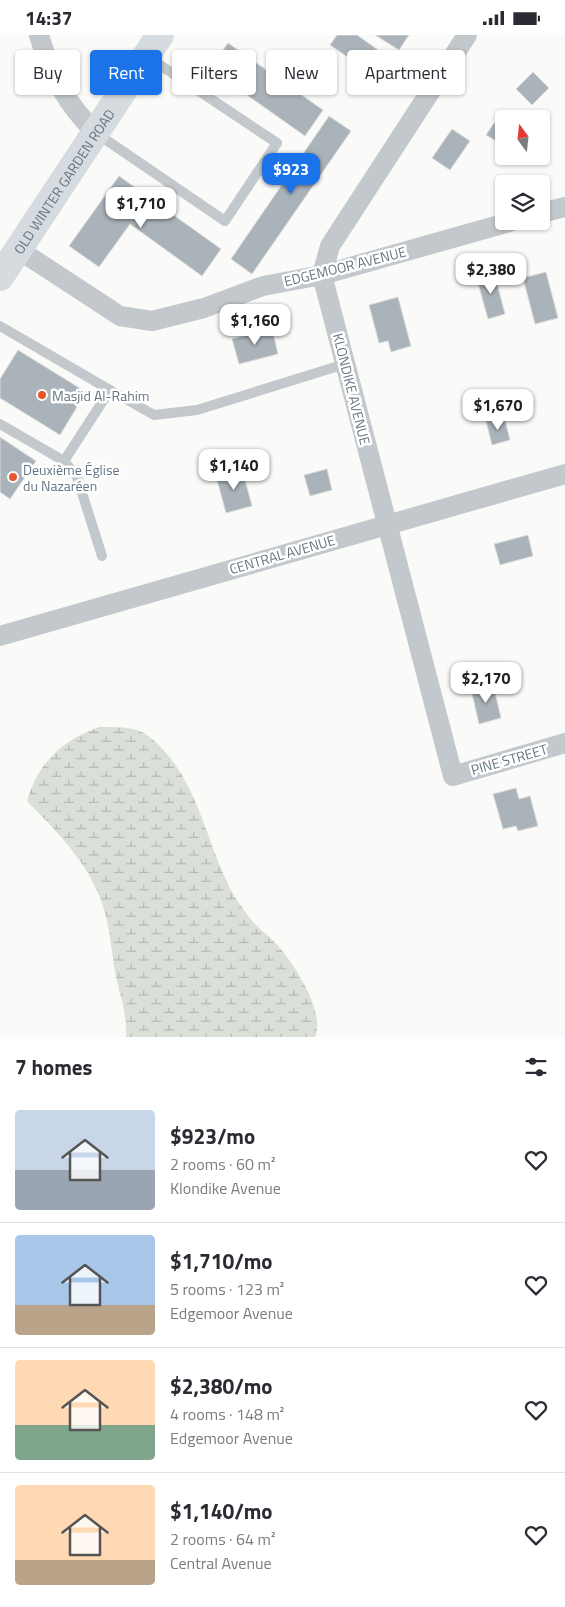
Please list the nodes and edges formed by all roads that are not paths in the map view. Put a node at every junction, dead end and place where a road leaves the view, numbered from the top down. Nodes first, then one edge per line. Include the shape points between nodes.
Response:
1 (39, 35) edge
2 (467, 35) edge
3 (152, 42) edge
4 (95, 132) junction
5 (565, 207) edge
6 (550, 211) edge
7 (495, 226) edge
8 (18, 250) junction
9 (322, 275) junction
10 (0, 277) edge
11 (0, 326) edge
12 (345, 363) junction
13 (110, 391) junction
14 (0, 424) edge
15 (64, 461) junction
16 (565, 474) edge
17 (386, 524) junction
18 (102, 557) dead end
19 (0, 636) edge
20 (565, 743) edge
21 (453, 775) joint

1 - 4 street via 46,62 74,111
2 - 9 street via 330,247
3 - 4 main road, OLD WINTER GARDEN ROAD
3 - 4 lane via 277,143 225,221
4 - 8 main road, OLD WINTER GARDEN ROAD
5 - 6 street
7 - 9 street, EDGEMOOR AVENUE
8 - 9 street, EDGEMOOR AVENUE via 120,316 152,321 204,308 263,286
8 - 10 main road, OLD WINTER GARDEN ROAD
9 - 12 street, KLONDIKE AVENUE
11 - 13 lane
12 - 13 lane via 197,410 172,413 154,415
12 - 17 street, KLONDIKE AVENUE
13 - 15 lane
14 - 15 lane
15 - 18 lane via 77,477
16 - 17 street, CENTRAL AVENUE
17 - 19 street, CENTRAL AVENUE
17 - 21 street, KLONDIKE AVENUE
20 - 21 street, PINE STREET

